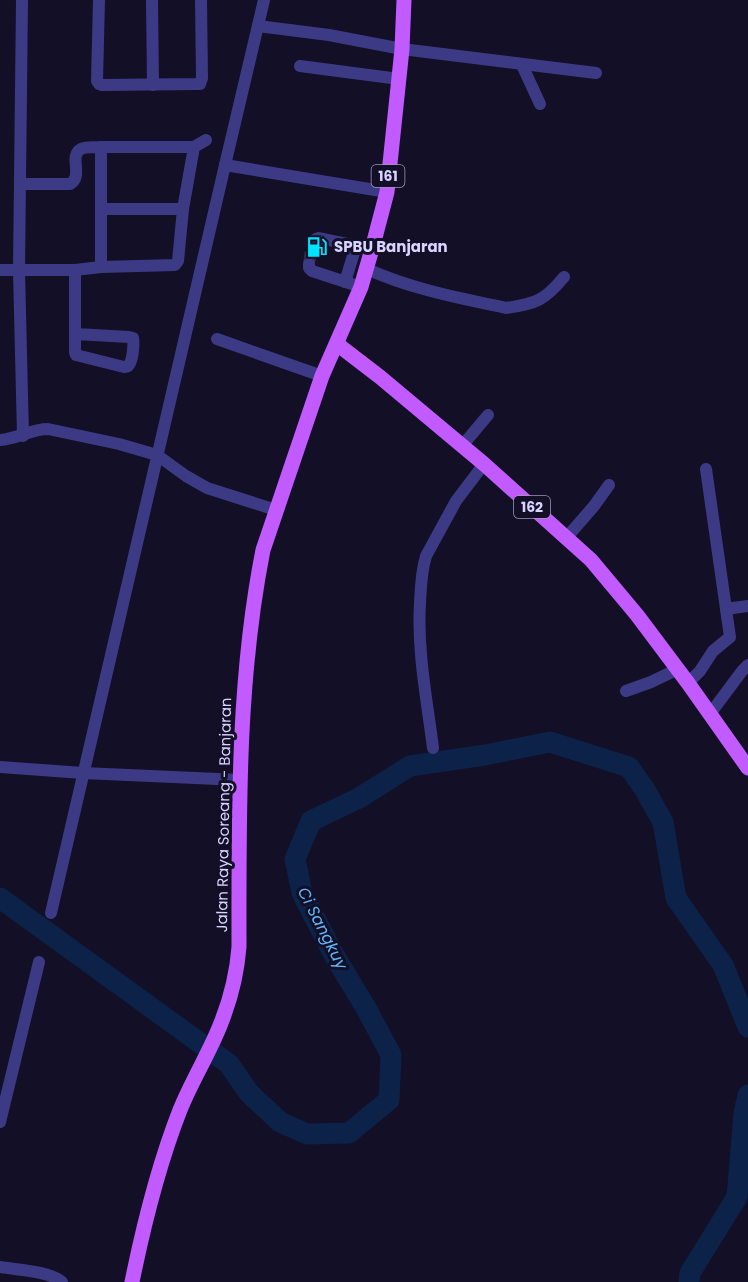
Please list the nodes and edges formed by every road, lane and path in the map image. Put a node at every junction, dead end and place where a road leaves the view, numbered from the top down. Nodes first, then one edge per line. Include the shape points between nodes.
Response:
1 (22, 0) edge
2 (99, 0) edge
3 (152, 0) edge
4 (201, 0) edge
5 (264, 0) edge
6 (404, 0) edge
7 (258, 26) junction
8 (402, 49) junction
9 (522, 65) junction
10 (300, 66) dead end
11 (596, 73) dead end
12 (399, 79) junction
13 (153, 85) junction
14 (540, 104) dead end
15 (206, 140) dead end
16 (101, 147) junction
17 (194, 147) junction
18 (225, 165) junction
19 (20, 184) junction
20 (387, 192) junction
21 (101, 209) junction
22 (183, 209) junction
23 (312, 243) dead end
24 (356, 246) junction
25 (372, 249) junction
26 (309, 264) dead end
27 (101, 267) junction
28 (367, 269) junction
29 (0, 270) edge
30 (75, 270) junction
31 (19, 271) junction
32 (564, 276) dead end
33 (345, 282) junction
34 (361, 287) junction
35 (76, 334) junction
36 (217, 339) dead end
37 (337, 344) junction
38 (322, 376) junction
39 (488, 415) dead end
40 (22, 435) junction
41 (0, 440) edge
42 (462, 446) junction
43 (157, 455) junction
44 (484, 464) junction
45 (706, 470) dead end
46 (609, 485) dead end
47 (276, 510) junction
48 (567, 537) junction
49 (748, 606) edge
50 (726, 609) junction
51 (748, 665) edge
52 (678, 669) junction
53 (688, 683) junction
54 (626, 691) dead end
55 (709, 713) junction
56 (433, 748) dead end
57 (0, 767) edge
58 (748, 768) edge
59 (83, 773) junction
60 (240, 780) junction
61 (51, 913) dead end
62 (39, 962) dead end
63 (0, 1122) edge
64 (0, 1267) edge
65 (62, 1282) edge
66 (132, 1282) edge

1 - 19 street
2 - 13 street via 97,81 102,85
3 - 13 street
4 - 13 street via 201,81
5 - 7 street
6 - 8 main road, 161
7 - 8 street
7 - 18 street
8 - 9 street
8 - 12 main road, 161
9 - 11 street
9 - 14 street
10 - 12 street
12 - 20 main road, 161
15 - 17 street
16 - 17 street
16 - 19 street via 80,149 76,154 74,182
16 - 21 street
17 - 22 street
18 - 20 street
18 - 43 street
19 - 31 street
20 - 25 main road, 161
21 - 22 street
21 - 27 street
22 - 27 street via 175,265
23 - 24 street via 319,238
24 - 25 street
24 - 33 street
25 - 28 main road, 161
26 - 33 street via 312,271
27 - 30 street
28 - 32 street via 428,291 506,308 536,302 550,294
28 - 34 main road, 161
29 - 31 street
30 - 31 street
30 - 35 street
31 - 40 street
33 - 34 street
34 - 37 main road, 161
35 - 35 street via 133,338 130,364 124,367 76,355
36 - 38 street
37 - 38 main road, Jalan Raya Soreang - Banjaran / 161
37 - 42 main road, 162
38 - 47 main road, Jalan Raya Soreang - Banjaran / 161
39 - 42 street
40 - 41 street
40 - 43 street via 48,429
42 - 44 main road, 162
43 - 47 street via 207,488
43 - 59 street
44 - 48 main road, 162
44 - 56 street via 456,501 423,566 419,641
45 - 50 street
46 - 48 street
47 - 60 main road, Jalan Raya Soreang - Banjaran / 161 via 263,550 254,601
48 - 52 main road, 162 via 602,572
49 - 50 street
50 - 53 street via 730,637 713,651
51 - 55 street
52 - 53 main road, 162
52 - 54 street
53 - 55 main road, 162
55 - 58 main road, 162
57 - 59 street
59 - 60 street
59 - 61 street
60 - 66 main road, Jalan Raya Soreang - Banjaran / 161 via 238,957 233,987 221,1024 167,1144
62 - 63 street
64 - 65 street via 47,1275

